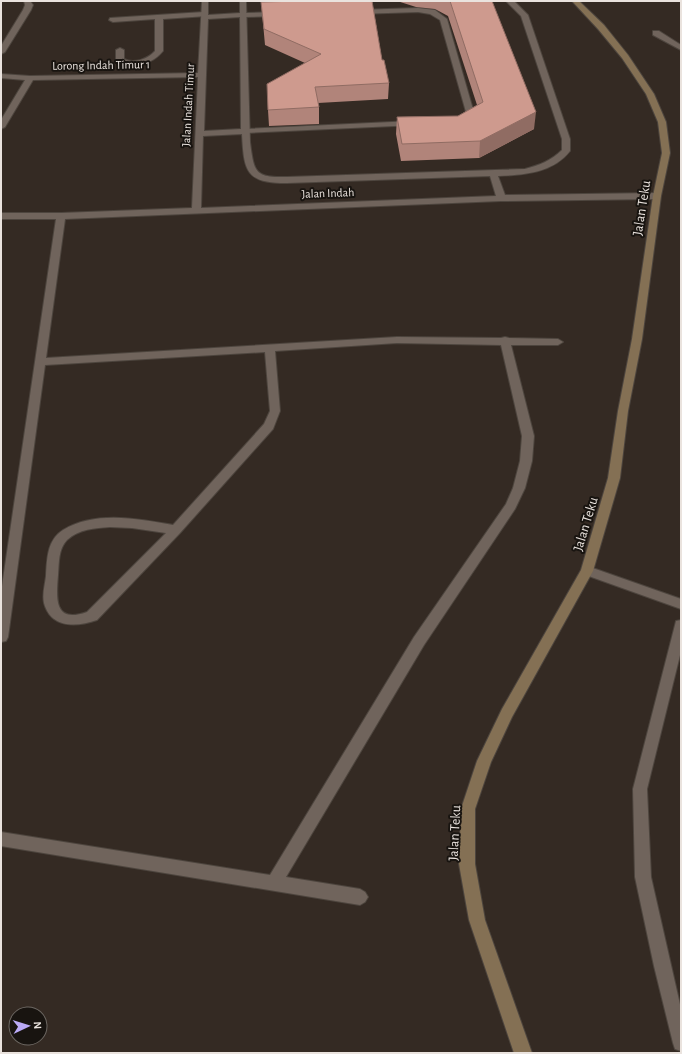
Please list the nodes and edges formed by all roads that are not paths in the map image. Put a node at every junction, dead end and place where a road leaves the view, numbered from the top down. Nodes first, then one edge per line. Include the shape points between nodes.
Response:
1 (27, 1) edge
2 (205, 1) edge
3 (244, 1) edge
4 (509, 1) edge
5 (575, 1) edge
6 (350, 12) edge
7 (282, 14) edge
8 (204, 15) junction
9 (244, 15) junction
10 (159, 17) junction
11 (113, 20) dead end
12 (656, 33) dead end
13 (681, 48) edge
14 (120, 50) dead end
15 (1, 52) edge
16 (136, 63) junction
17 (202, 75) junction
18 (1, 76) edge
19 (134, 77) junction
20 (30, 78) junction
21 (452, 121) edge
22 (422, 122) edge
23 (1, 127) edge
24 (246, 131) junction
25 (199, 134) junction
26 (493, 173) junction
27 (657, 196) junction
28 (501, 198) junction
29 (196, 210) junction
30 (1, 216) edge
31 (61, 216) junction
32 (505, 340) junction
33 (558, 342) dead end
34 (270, 347) junction
35 (40, 362) junction
36 (176, 530) junction
37 (587, 571) junction
38 (4, 596) edge
39 (681, 604) edge
40 (681, 624) edge
41 (1, 637) edge
42 (1, 839) edge
43 (274, 883) junction
44 (360, 897) dead end
45 (681, 1043) edge
46 (523, 1053) edge

1 - 15 street via 27,10
2 - 8 street, Jalan Indah Timur
3 - 9 street
4 - 26 street via 524,15 566,139 566,151 557,160 542,168 526,172
5 - 27 main road, Jalan Teku via 601,27 625,57 650,94 662,122 666,153
6 - 21 street via 418,10 432,12 443,19 470,113
7 - 9 street
8 - 9 street
8 - 10 street
8 - 17 street, Jalan Indah Timur
9 - 24 street
10 - 11 street
10 - 16 street via 159,51 151,60
12 - 13 street
14 - 16 street via 120,60
16 - 19 street
17 - 19 street, Lorong Indah Timur 1
17 - 25 street, Jalan Indah Timur
18 - 20 street, Lorong Indah Timur 1
19 - 20 street, Lorong Indah Timur 1
20 - 23 street
22 - 24 street
24 - 25 street
24 - 26 street via 250,168 257,176 265,178 286,180
25 - 29 street, Jalan Indah Timur
26 - 28 street
27 - 28 street, Jalan Indah
27 - 37 main road, Jalan Teku via 638,339 623,411 614,478
28 - 29 street, Jalan Indah
29 - 31 street, Jalan Indah
30 - 31 street, Jalan Indah
31 - 35 street
32 - 33 street
32 - 34 street via 397,340
32 - 43 street via 528,436 526,461 514,500 419,641
34 - 35 street
34 - 36 street via 275,411 269,426
35 - 38 street
36 - 36 street via 92,616 73,621 63,618 52,608 50,588 53,557 60,540 69,533 87,525 114,523
37 - 39 street
37 - 46 main road, Jalan Teku via 507,713 484,761 468,809 467,864 477,920
38 - 41 street
40 - 45 street via 640,789 640,816 643,876
42 - 43 street
43 - 44 street

